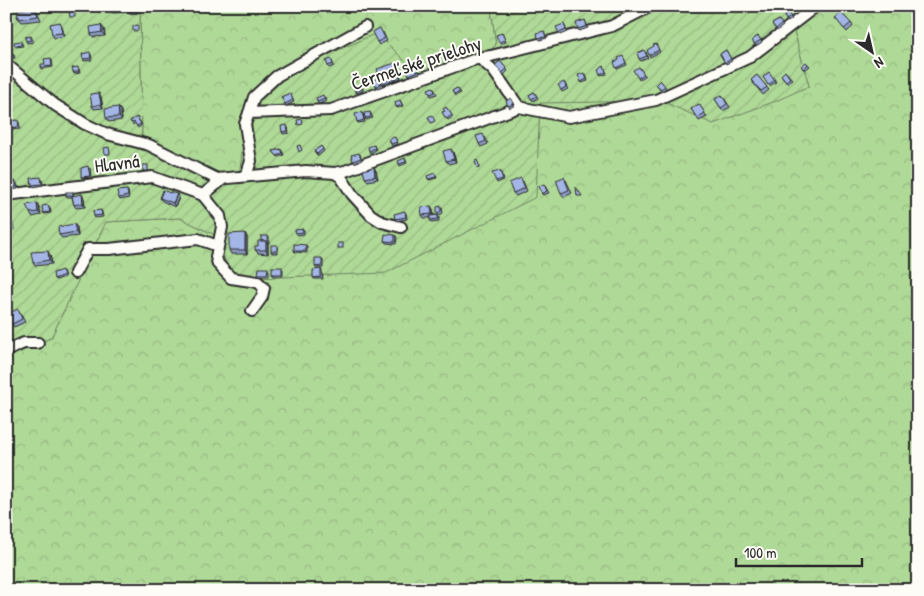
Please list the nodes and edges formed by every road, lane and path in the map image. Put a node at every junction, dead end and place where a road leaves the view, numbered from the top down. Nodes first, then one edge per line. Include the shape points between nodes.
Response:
1 (651, 6) edge
2 (816, 6) edge
3 (365, 27) dead end
4 (479, 58) junction
5 (6, 64) edge
6 (519, 107) junction
7 (249, 113) junction
8 (335, 173) junction
9 (246, 176) junction
10 (223, 179) junction
11 (6, 195) edge
12 (203, 195) junction
13 (401, 227) dead end
14 (218, 246) junction
15 (75, 273) dead end
16 (252, 311) dead end
17 (38, 342) dead end
18 (6, 350) edge

1 - 4 street, Čermeľské prielohy via 612,26
2 - 6 street via 750,57 656,100 569,117
3 - 7 street via 277,76 254,97
4 - 6 street
4 - 7 street, Čermeľské prielohy via 331,110
5 - 10 street via 55,105 85,124 106,134 150,145 212,177
6 - 8 street
7 - 9 street via 245,124 251,161
8 - 9 street via 306,171
8 - 13 street via 371,215
9 - 10 street
10 - 12 street
11 - 12 street, Hlavná via 152,177
12 - 14 street via 220,216 222,227
14 - 15 street via 198,240 88,249
14 - 16 street via 218,264 231,278 258,282 264,288
17 - 18 street

